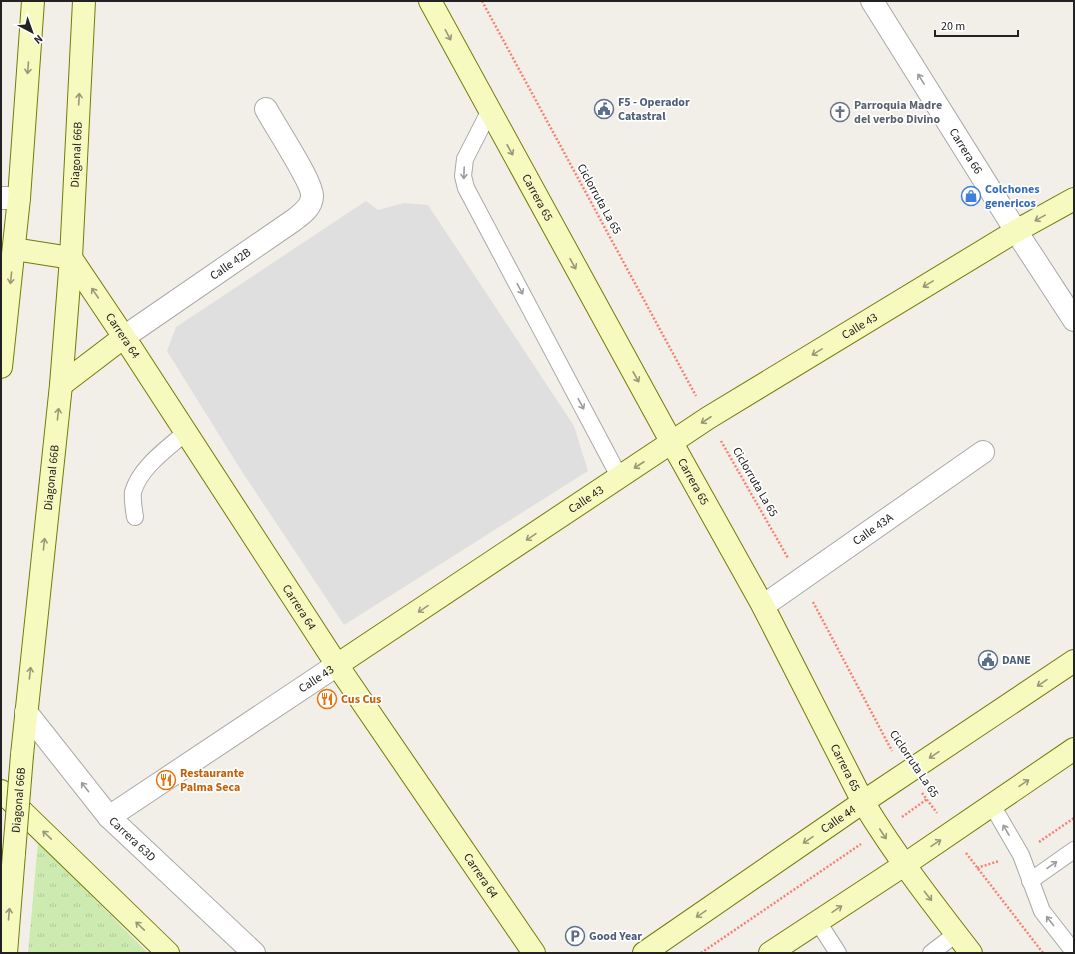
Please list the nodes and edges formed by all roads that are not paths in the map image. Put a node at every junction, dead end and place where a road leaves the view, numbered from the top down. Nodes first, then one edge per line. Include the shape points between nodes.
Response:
1 (33, 1) edge
2 (84, 1) edge
3 (430, 1) edge
4 (872, 1) edge
5 (266, 109) dead end
6 (489, 112) junction
7 (10, 198) edge
8 (1074, 199) edge
9 (1016, 231) junction
10 (14, 249) junction
11 (71, 258) junction
12 (1074, 320) edge
13 (3, 335) edge
14 (124, 337) junction
15 (97, 358) junction
16 (1, 367) edge
17 (145, 369) junction
18 (61, 385) junction
19 (186, 432) junction
20 (672, 443) junction
21 (983, 452) dead end
22 (620, 478) junction
23 (135, 517) dead end
24 (763, 606) junction
25 (1074, 661) edge
26 (337, 665) junction
27 (26, 712) junction
28 (1074, 749) edge
29 (1, 791) edge
30 (863, 802) junction
31 (992, 805) junction
32 (109, 817) junction
33 (1074, 850) edge
34 (904, 865) junction
35 (1030, 881) junction
36 (818, 922) junction
37 (956, 934) junction
38 (1074, 952) edge
39 (6, 953) edge
40 (168, 953) edge
41 (254, 953) edge
42 (534, 953) edge
43 (644, 953) edge
44 (770, 953) edge
45 (838, 953) edge
46 (931, 953) edge
47 (970, 953) edge

1 -> 7 main road
11 -> 2 main road, Diagonal 66B
3 -> 6 main road, Carrera 65
9 -> 4 street, Carrera 66
5 - 14 street, Calle 42B via 309,182 312,196 307,209
6 -> 20 main road, Carrera 65
6 -> 22 lane via 465,159 463,176 466,188
7 - 10 main road
8 -> 9 main road, Calle 43
9 - 12 street, Carrera 66
9 -> 20 main road, Calle 43 via 708,418
10 - 11 main road
10 -> 13 main road
14 -> 11 main road, Carrera 64
11 - 18 main road, Diagonal 66B
13 - 16 main road
14 - 15 main road, Calle 42B
14 - 17 main road, Carrera 64
15 - 17 main road via 110,355 126,357
15 - 18 main road, Calle 42B
17 - 19 main road, Carrera 64
27 -> 18 main road, Diagonal 66B
19 - 23 lane via 138,479 133,494
19 - 26 main road, Carrera 64
20 -> 22 main road, Calle 43
20 - 24 main road, Carrera 65
21 - 24 street, Calle 43A
22 -> 26 main road, Calle 43
24 - 30 main road, Carrera 65
25 -> 30 main road, Calle 44
26 - 32 street, Calle 43
26 - 42 main road, Carrera 64
32 -> 27 street, Carrera 63D
39 -> 27 main road, Diagonal 66B, bridge
31 -> 28 main road
40 -> 29 main road
30 -> 34 main road, Carrera 65
30 -> 43 main road, Calle 44
34 -> 31 main road
35 -> 31 lane via 1021,855
32 - 41 street, Carrera 63D
35 -> 33 lane
36 -> 34 main road
34 -> 37 main road, Carrera 65
38 -> 35 lane via 1042,911
36 - 44 main road
36 - 45 lane
37 - 46 lane
37 - 47 main road, Carrera 65

